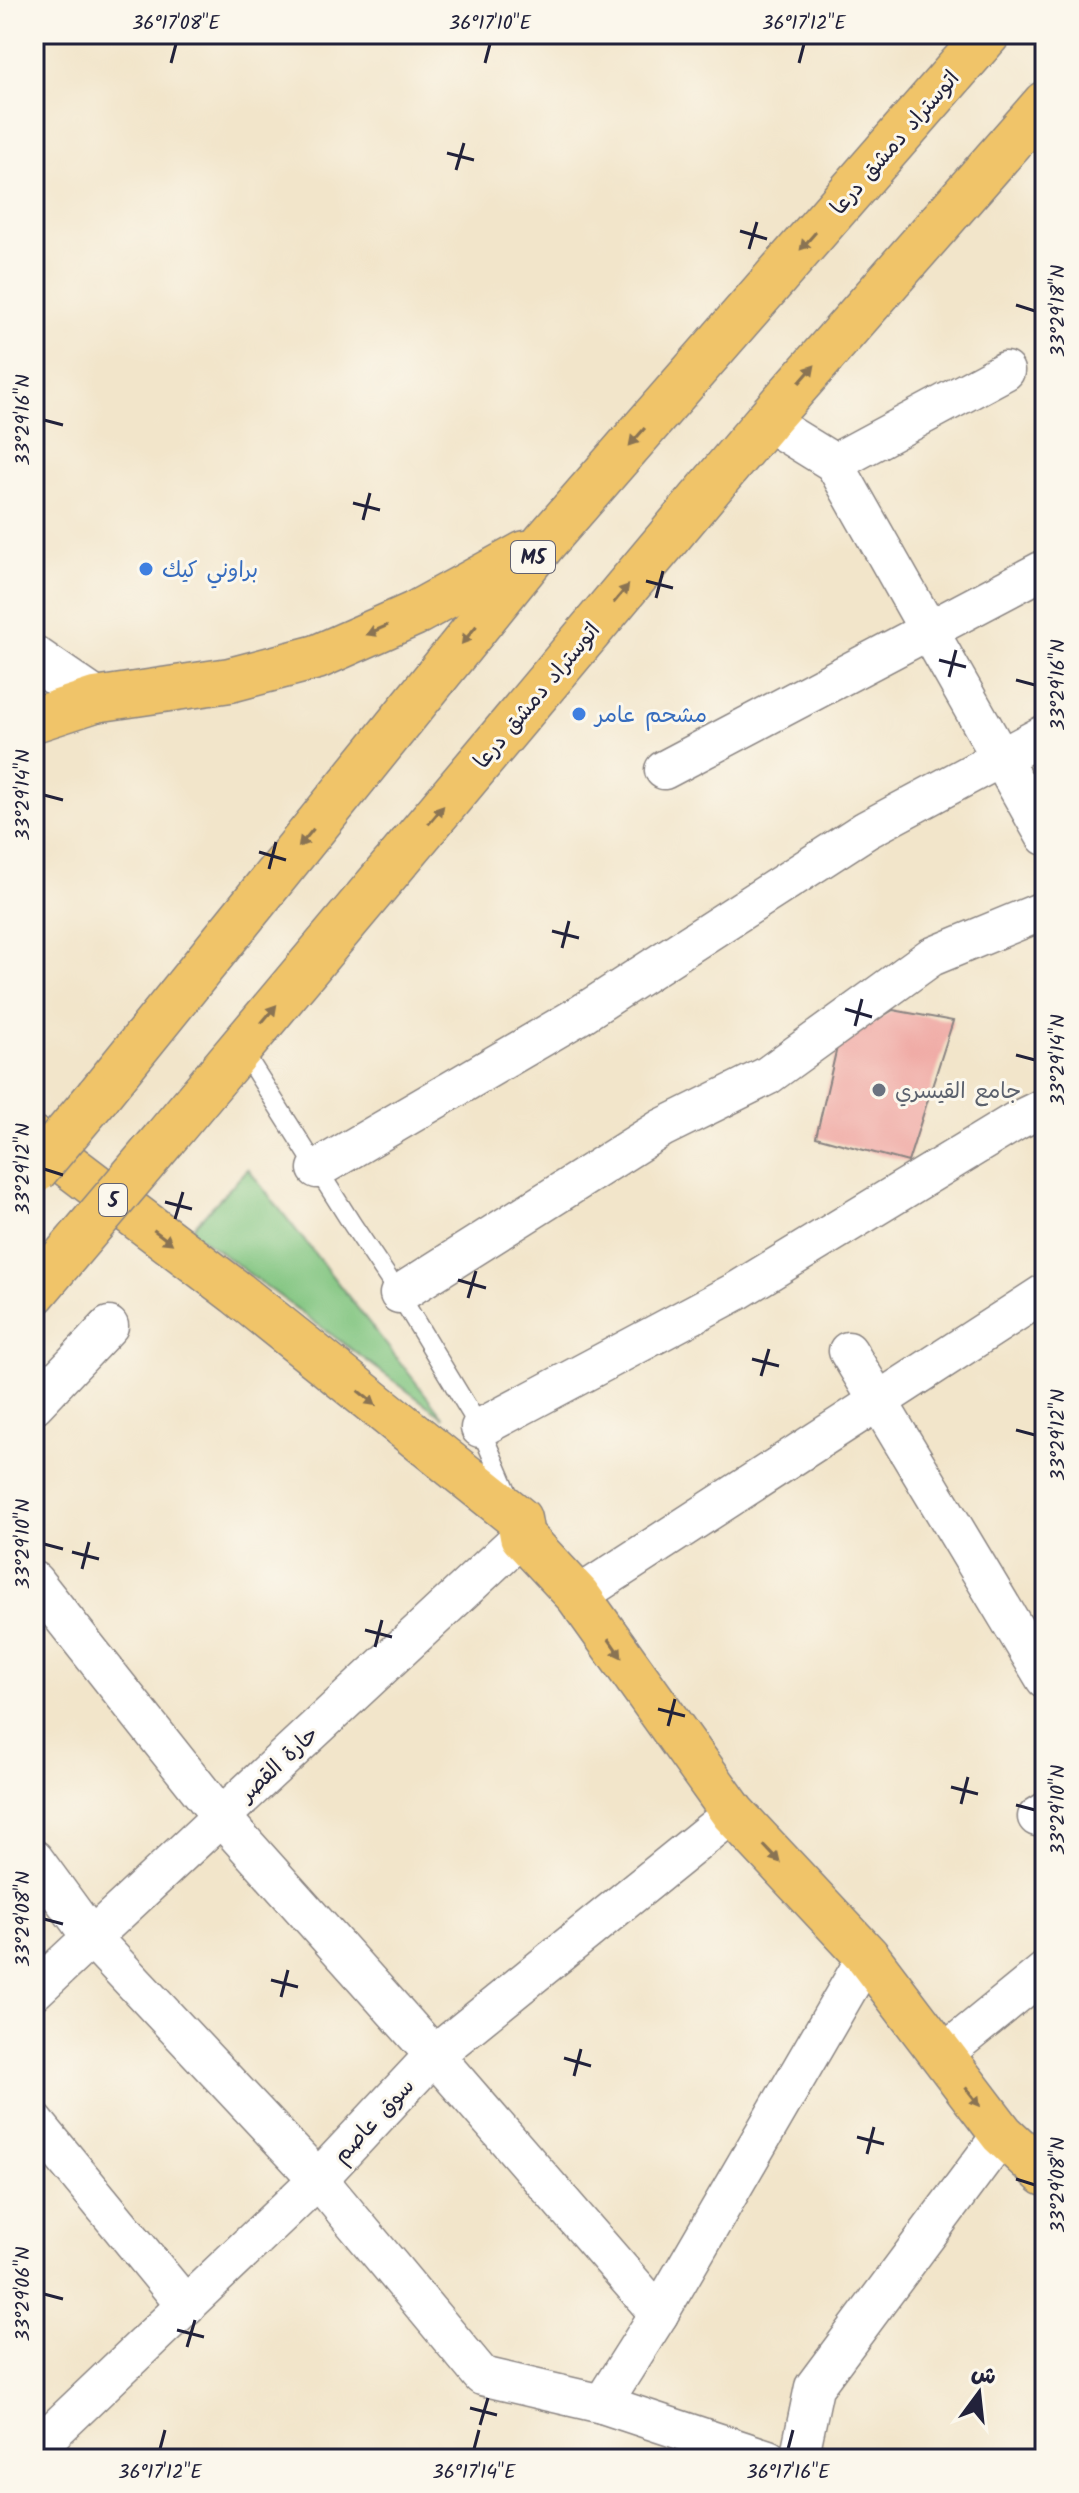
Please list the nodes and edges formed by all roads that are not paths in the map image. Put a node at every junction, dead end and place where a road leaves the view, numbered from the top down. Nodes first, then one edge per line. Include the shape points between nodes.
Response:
1 (988, 34) edge
2 (1045, 103) edge
3 (1005, 371) dead end
4 (766, 421) junction
5 (834, 463) junction
6 (545, 542) junction
7 (1045, 569) edge
8 (928, 631) junction
9 (34, 658) edge
10 (95, 700) junction
11 (34, 720) edge
12 (1045, 734) edge
13 (999, 759) junction
14 (664, 770) dead end
15 (1045, 836) edge
16 (1045, 910) edge
17 (241, 1048) junction
18 (1045, 1107) edge
19 (34, 1139) edge
20 (317, 1169) junction
21 (34, 1172) edge
22 (48, 1277) edge
23 (1045, 1293) edge
24 (399, 1294) junction
25 (109, 1326) dead end
26 (848, 1351) dead end
27 (879, 1402) junction
28 (34, 1405) edge
29 (480, 1428) junction
30 (521, 1527) junction
31 (34, 1581) edge
32 (578, 1596) junction
33 (1045, 1679) edge
34 (733, 1813) junction
35 (221, 1817) junction
36 (34, 1859) edge
37 (91, 1937) junction
38 (867, 1956) junction
39 (1045, 1971) edge
40 (34, 1991) edge
41 (434, 2055) junction
42 (941, 2056) junction
43 (34, 2121) edge
44 (1002, 2134) junction
45 (1045, 2174) edge
46 (318, 2179) junction
47 (186, 2306) junction
48 (659, 2314) junction
49 (602, 2404) junction
50 (45, 2442) edge
51 (768, 2459) edge
52 (799, 2459) edge

1 -> 6 main road, اتوستراد دمشق درعا / M5
4 -> 2 main road, اتوستراد دمشق درعا
3 - 5 street
4 - 5 street
17 -> 4 main road, اتوستراد دمشق درعا
5 - 8 street
6 -> 10 main road via 414,614 317,657 230,680
6 -> 21 main road, اتوستراد دمشق درعا / M5, bridge
7 - 8 street
8 - 13 street
8 - 14 street
9 - 10 street
10 - 11 main road
12 - 13 street
13 - 15 street
13 - 20 street via 866,830 580,1015
16 - 24 street via 931,957 767,1076 662,1128
17 - 20 lane
17 - 22 main road, اتوستراد دمشق درعا / 5, bridge
18 - 29 street via 737,1291
19 -> 30 main road via 237,1293
20 - 24 lane
23 - 27 street
24 - 29 lane
25 - 28 street
26 - 27 street
27 - 32 street
27 - 33 street
29 - 30 lane
30 - 32 main road
30 - 35 street, حارة القصر
31 - 35 street
32 -> 34 main road
34 -> 38 main road
34 - 41 street, سوق عاصم
35 - 37 street, حارة القصر
35 - 41 street
36 - 37 street
37 - 40 street, حارة القصر
37 - 46 street
38 - 42 main road
38 - 48 street
39 - 42 street
41 - 46 street, سوق عاصم
41 - 48 street
42 -> 44 main road
43 - 47 street
44 - 45 main road
44 - 52 street via 814,2387
46 - 47 street, سوق عاصم
46 - 49 street via 482,2376
47 - 50 street, سوق عاصم
48 - 49 street
49 - 51 street

